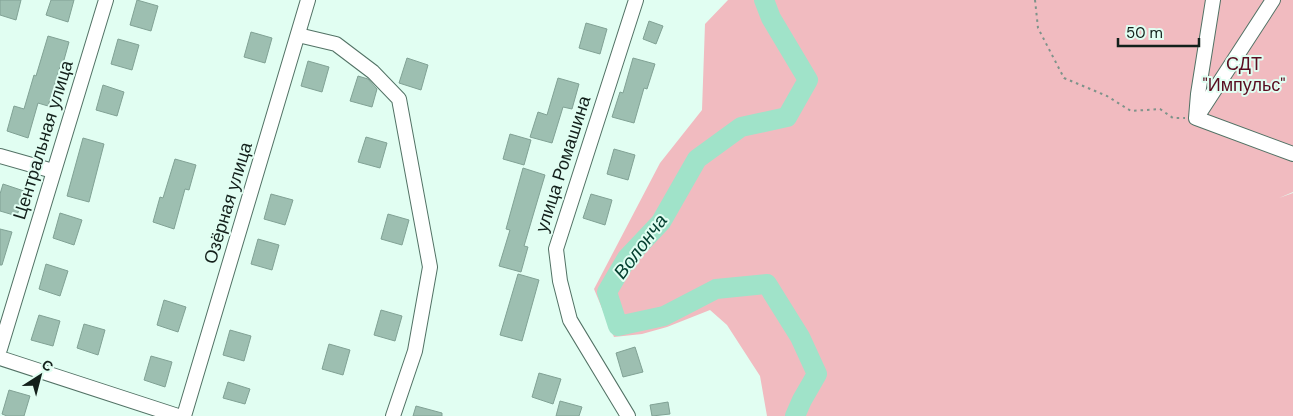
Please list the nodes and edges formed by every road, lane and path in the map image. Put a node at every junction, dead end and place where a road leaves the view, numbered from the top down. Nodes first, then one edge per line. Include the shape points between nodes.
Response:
1 (106, 0) edge
2 (308, 0) edge
3 (636, 0) edge
4 (1035, 0) edge
5 (1213, 0) edge
6 (1273, 0) edge
7 (298, 35) junction
8 (1196, 118) junction
9 (1293, 154) edge
10 (0, 156) edge
11 (53, 171) junction
12 (0, 349) edge
13 (0, 358) edge
14 (178, 416) edge
15 (184, 416) edge
16 (393, 416) edge
17 (628, 416) edge

1 - 11 street, Центральная улица
2 - 7 street, Озёрная улица
3 - 17 street, улица Ромашина via 556,249 570,320
4 - 8 path via 1038,28 1064,78 1107,96 1131,111 1160,109 1173,118
5 - 8 street
6 - 8 street
7 - 15 street, Озёрная улица
7 - 16 street via 336,44 373,72 399,99 430,266 415,351
8 - 9 street
10 - 11 street
11 - 12 street, Центральная улица
13 - 14 street

